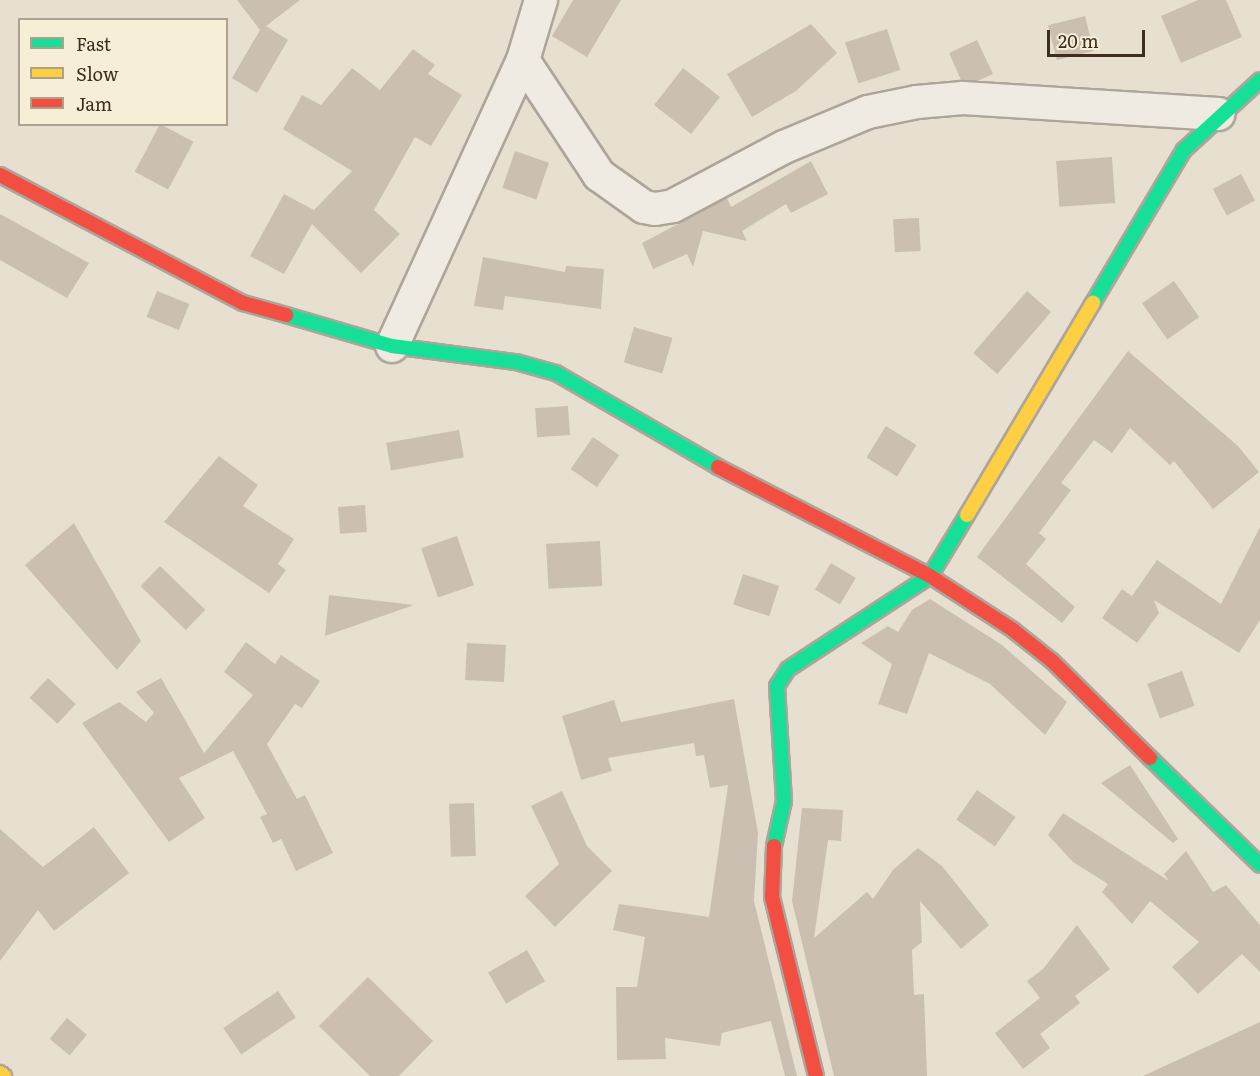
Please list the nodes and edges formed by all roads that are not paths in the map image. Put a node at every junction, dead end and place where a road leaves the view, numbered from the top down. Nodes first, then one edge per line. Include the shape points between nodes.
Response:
1 (541, 0) edge
2 (523, 60) junction
3 (1260, 80) edge
4 (1219, 114) junction
5 (0, 175) edge
6 (392, 346) junction
7 (930, 576) junction
8 (1260, 865) edge
9 (0, 1073) edge
10 (4, 1076) edge
11 (816, 1076) edge

1 - 2 street
2 - 4 street via 599,175 644,207 656,209 673,206 784,147 868,112 917,102 963,99
2 - 6 street
3 - 4 main road
4 - 7 main road via 1184,150
5 - 6 main road via 243,303
6 - 7 main road via 516,362 556,373 720,468
7 - 8 main road via 1013,630 1052,662
7 - 11 main road via 788,669 777,686 784,801 774,847 772,897
9 - 10 main road

